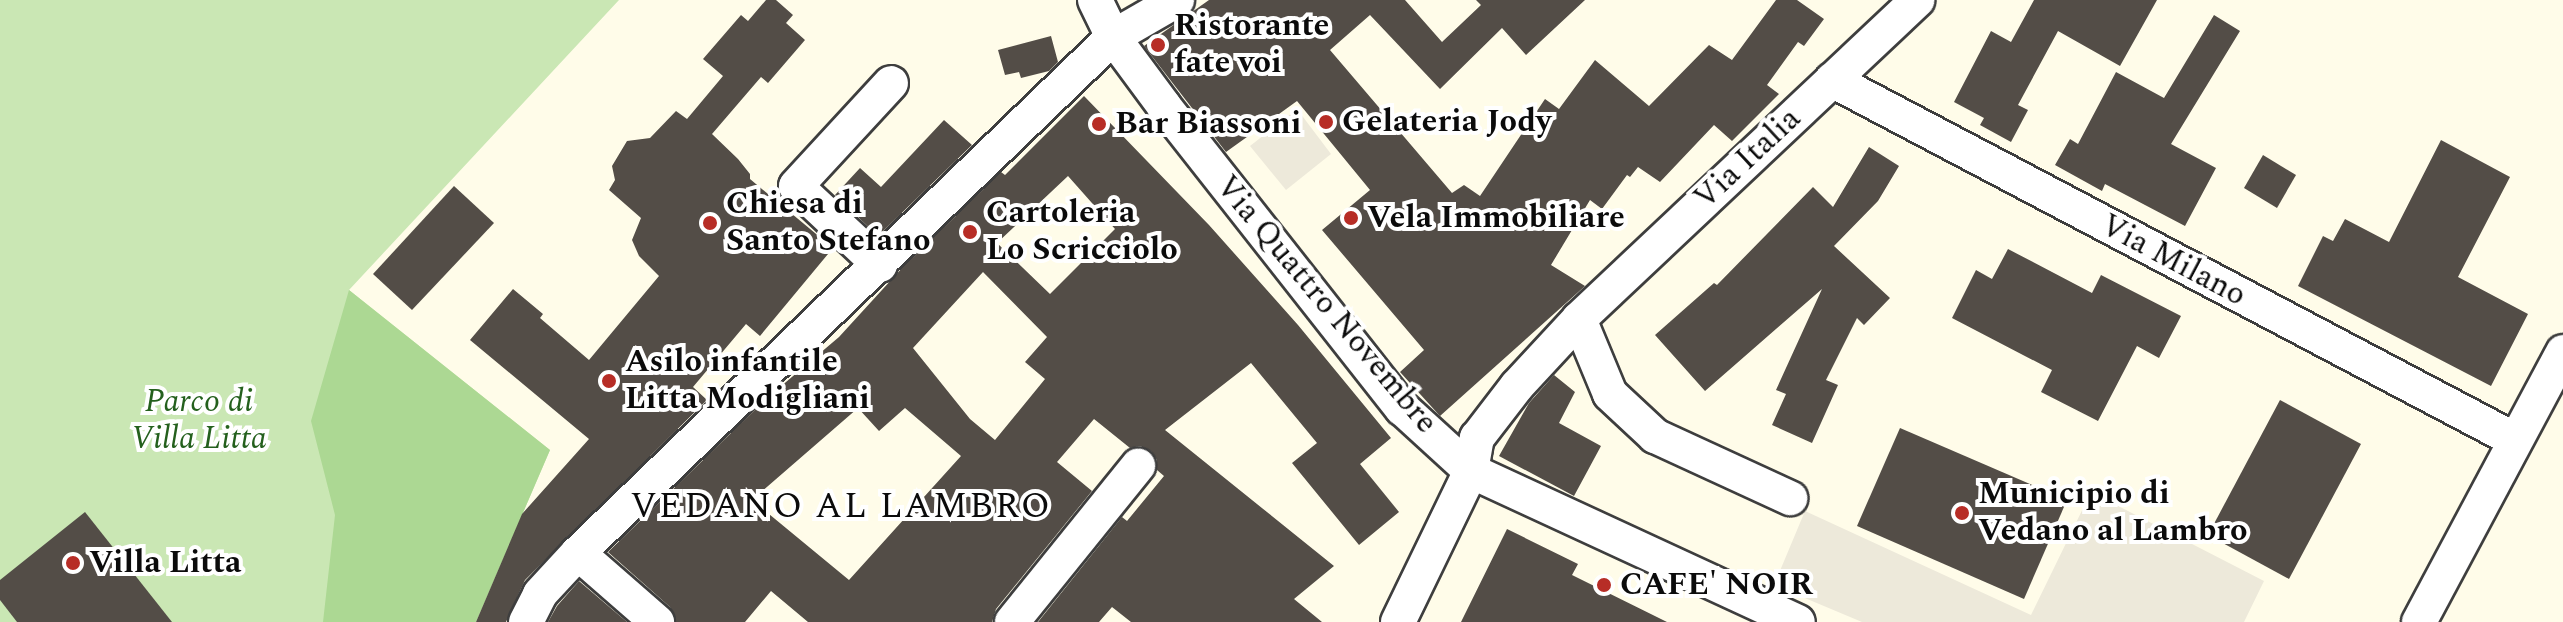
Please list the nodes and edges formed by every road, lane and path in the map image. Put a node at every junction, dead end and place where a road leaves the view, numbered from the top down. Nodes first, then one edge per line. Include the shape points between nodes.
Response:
1 (1095, 0) edge
2 (1177, 0) edge
3 (1918, 0) edge
4 (1113, 37) junction
5 (1832, 80) junction
6 (891, 83) dead end
7 (880, 265) junction
8 (1579, 319) junction
9 (2563, 352) edge
10 (2515, 440) junction
11 (1138, 466) dead end
12 (1471, 471) junction
13 (1790, 498) dead end
14 (578, 553) junction
15 (526, 622) edge
16 (657, 622) edge
17 (1012, 622) edge
18 (1398, 622) edge
19 (1798, 622) edge
20 (2419, 622) edge

1 - 4 street, Via Quattro Novembre
2 - 4 street
3 - 5 street, Via Italia
4 - 7 street
4 - 12 street, Via Quattro Novembre via 1402,408
5 - 8 street, Via Italia
5 - 10 street, Via Milano
6 - 7 street via 796,186
7 - 14 street
8 - 12 street, Via Italia via 1477,438
8 - 13 street via 1610,394 1655,436
9 - 10 street
10 - 20 street
11 - 17 street
12 - 18 street, Via Italia
12 - 19 street, Via Quattro Novembre
14 - 15 street via 540,594
14 - 16 street

